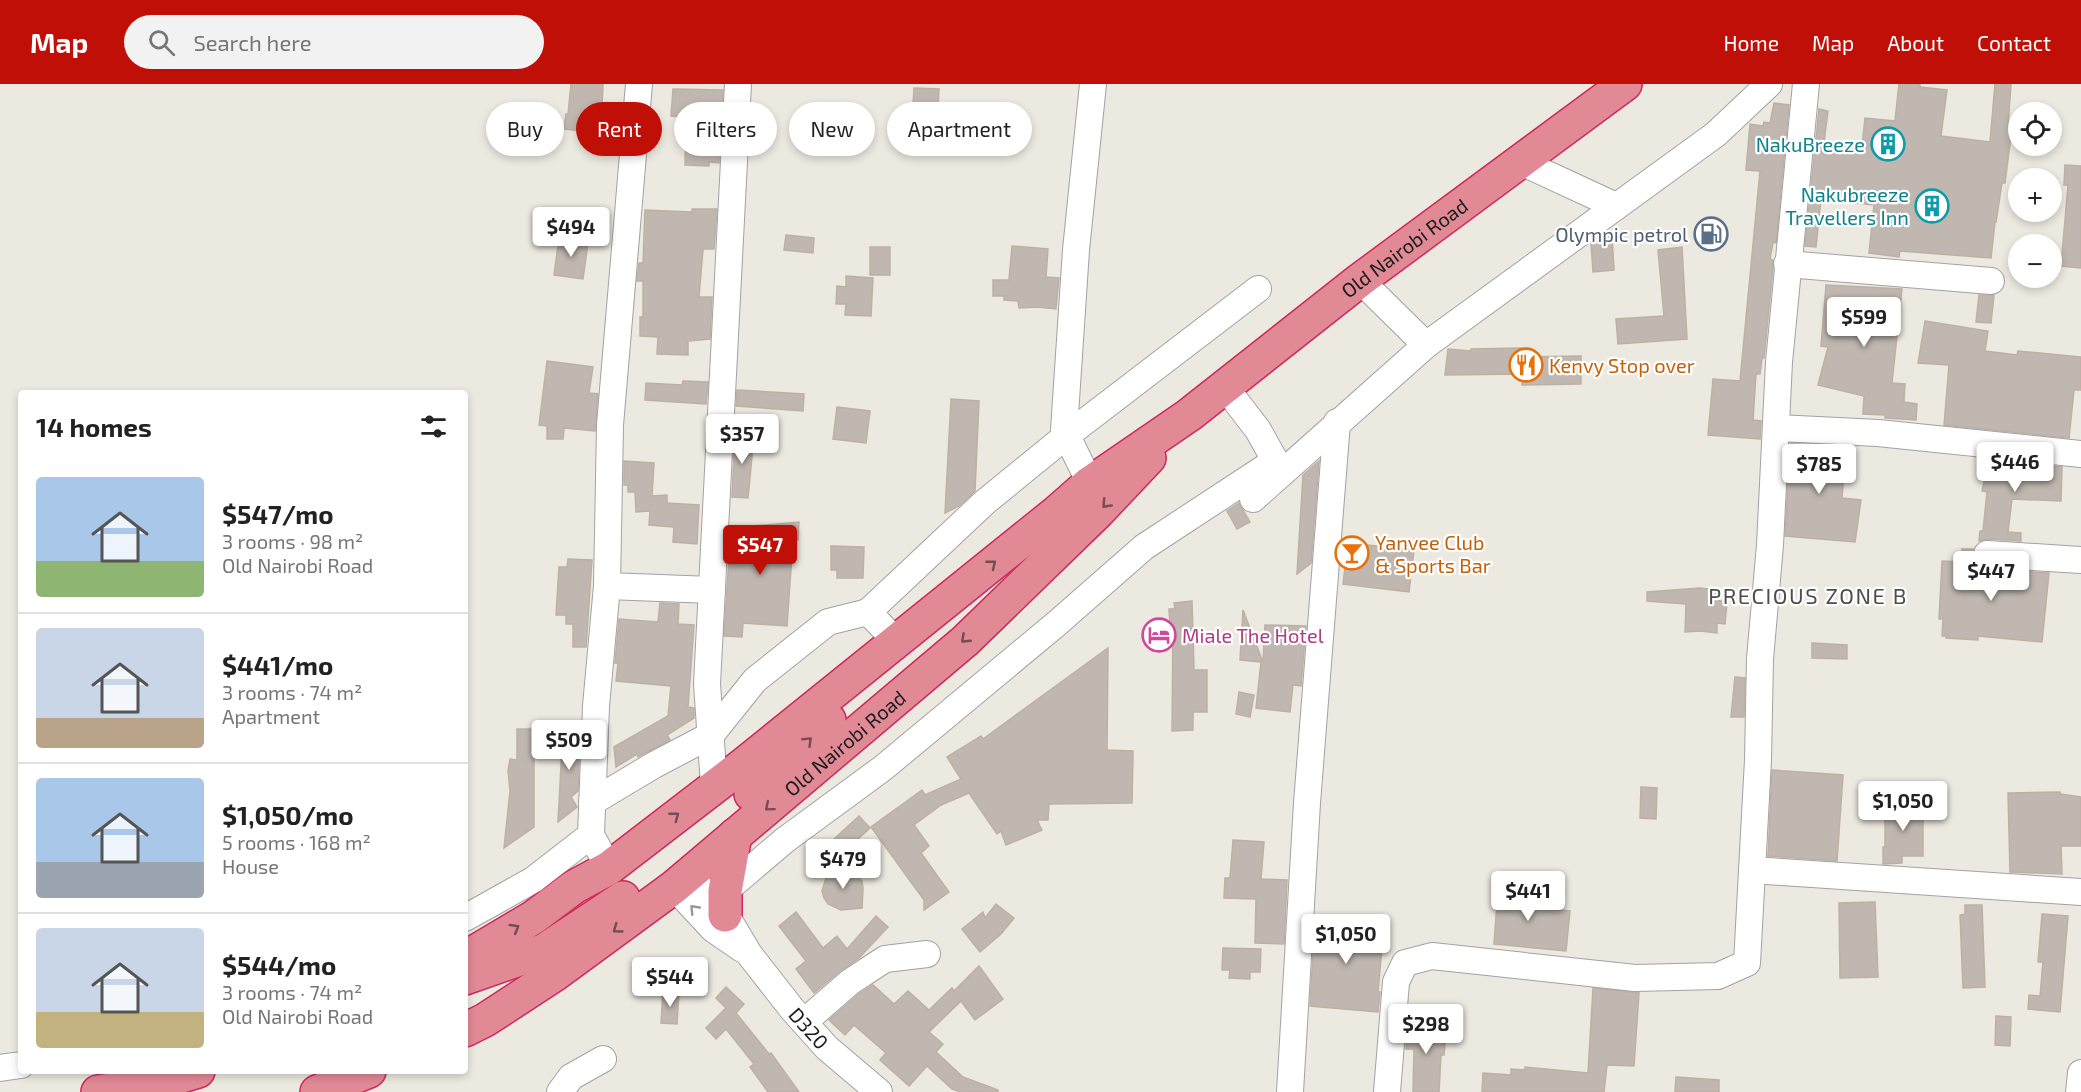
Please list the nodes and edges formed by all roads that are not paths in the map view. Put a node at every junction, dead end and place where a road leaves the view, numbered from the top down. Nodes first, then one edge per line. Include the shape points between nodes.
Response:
1 (639, 84) edge
2 (738, 84) edge
3 (1093, 84) edge
4 (1625, 84) edge
5 (1769, 84) edge
6 (1806, 84) edge
7 (1521, 162) junction
8 (1616, 206) junction
9 (1787, 264) junction
10 (1360, 280) junction
11 (1991, 281) dead end
12 (1258, 290) dead end
13 (1426, 345) junction
14 (1225, 387) junction
15 (1189, 415) junction
16 (1337, 422) junction
17 (1776, 428) junction
18 (1066, 436) junction
19 (2081, 454) edge
20 (1279, 467) junction
21 (1090, 483) junction
22 (1253, 499) dead end
23 (1987, 554) dead end
24 (2081, 560) edge
25 (607, 586) junction
26 (712, 590) junction
27 (942, 604) junction
28 (868, 612) junction
29 (896, 641) junction
30 (711, 735) junction
31 (714, 785) junction
32 (592, 802) junction
33 (591, 835) junction
34 (735, 836) junction
35 (609, 868) junction
36 (1752, 870) junction
37 (678, 877) junction
38 (2081, 892) edge
39 (725, 903) junction
40 (468, 916) edge
41 (749, 954) junction
42 (927, 954) dead end
43 (468, 956) edge
44 (468, 977) edge
45 (804, 1022) junction
46 (468, 1028) edge
47 (603, 1059) dead end
48 (18, 1065) edge
49 (0, 1068) edge
50 (2081, 1073) edge
51 (188, 1074) edge
52 (361, 1074) edge
53 (98, 1092) edge
54 (317, 1092) edge
55 (560, 1092) edge
56 (879, 1092) edge
57 (1290, 1092) edge
58 (1387, 1092) edge
59 (2079, 1092) edge

1 - 25 street via 610,425
2 - 26 street
3 - 18 street via 1076,250
4 - 7 highway, Old Nairobi Road
5 - 8 street via 1716,134
6 - 9 street
7 - 8 street
7 - 10 highway, Old Nairobi Road
8 - 13 street
9 - 11 street
9 - 17 street
10 - 13 street
10 - 14 highway, Old Nairobi Road
12 - 18 street
13 - 16 street
14 - 15 highway, Old Nairobi Road
14 - 20 street via 1258,430
15 - 21 highway, Old Nairobi Road
15 -> 34 highway, Old Nairobi Road via 1098,512 964,641
16 - 20 street
16 - 57 street via 1308,791
17 - 19 street via 1878,433
17 - 36 street via 1760,659
18 - 21 street
18 - 28 street via 985,502
20 - 22 street
20 - 39 street via 1144,547 883,768 785,840
27 -> 21 highway, Old Nairobi Road
23 - 24 street
25 - 26 street
25 - 32 street
26 - 30 street via 707,684
27 - 29 highway, Old Nairobi Road
37 -> 27 highway via 693,844 858,692
28 - 29 street
28 - 30 street via 828,622 755,680
29 - 31 highway, Old Nairobi Road
30 - 31 street
30 - 32 street
35 -> 31 highway, Old Nairobi Road
32 - 33 street
33 - 35 street
33 - 40 street via 533,880
34 - 37 highway, Old Nairobi Road
34 - 39 highway
43 -> 35 highway, Old Nairobi Road
36 - 38 street
36 - 58 street via 1747,963 1718,976 1635,978 1432,956 1405,963 1396,982
37 - 39 street, D320
41 -> 37 street, D320 via 713,929
37 - 44 highway via 652,879 545,950
37 -> 46 highway, Old Nairobi Road via 554,975
39 - 41 street, D320
41 - 45 street, D320 / D320
42 - 45 street via 885,959 850,982
45 - 56 street, D320 / D320
47 - 55 street via 571,1077
48 - 49 street
50 - 59 street
51 - 53 highway
52 - 54 highway

